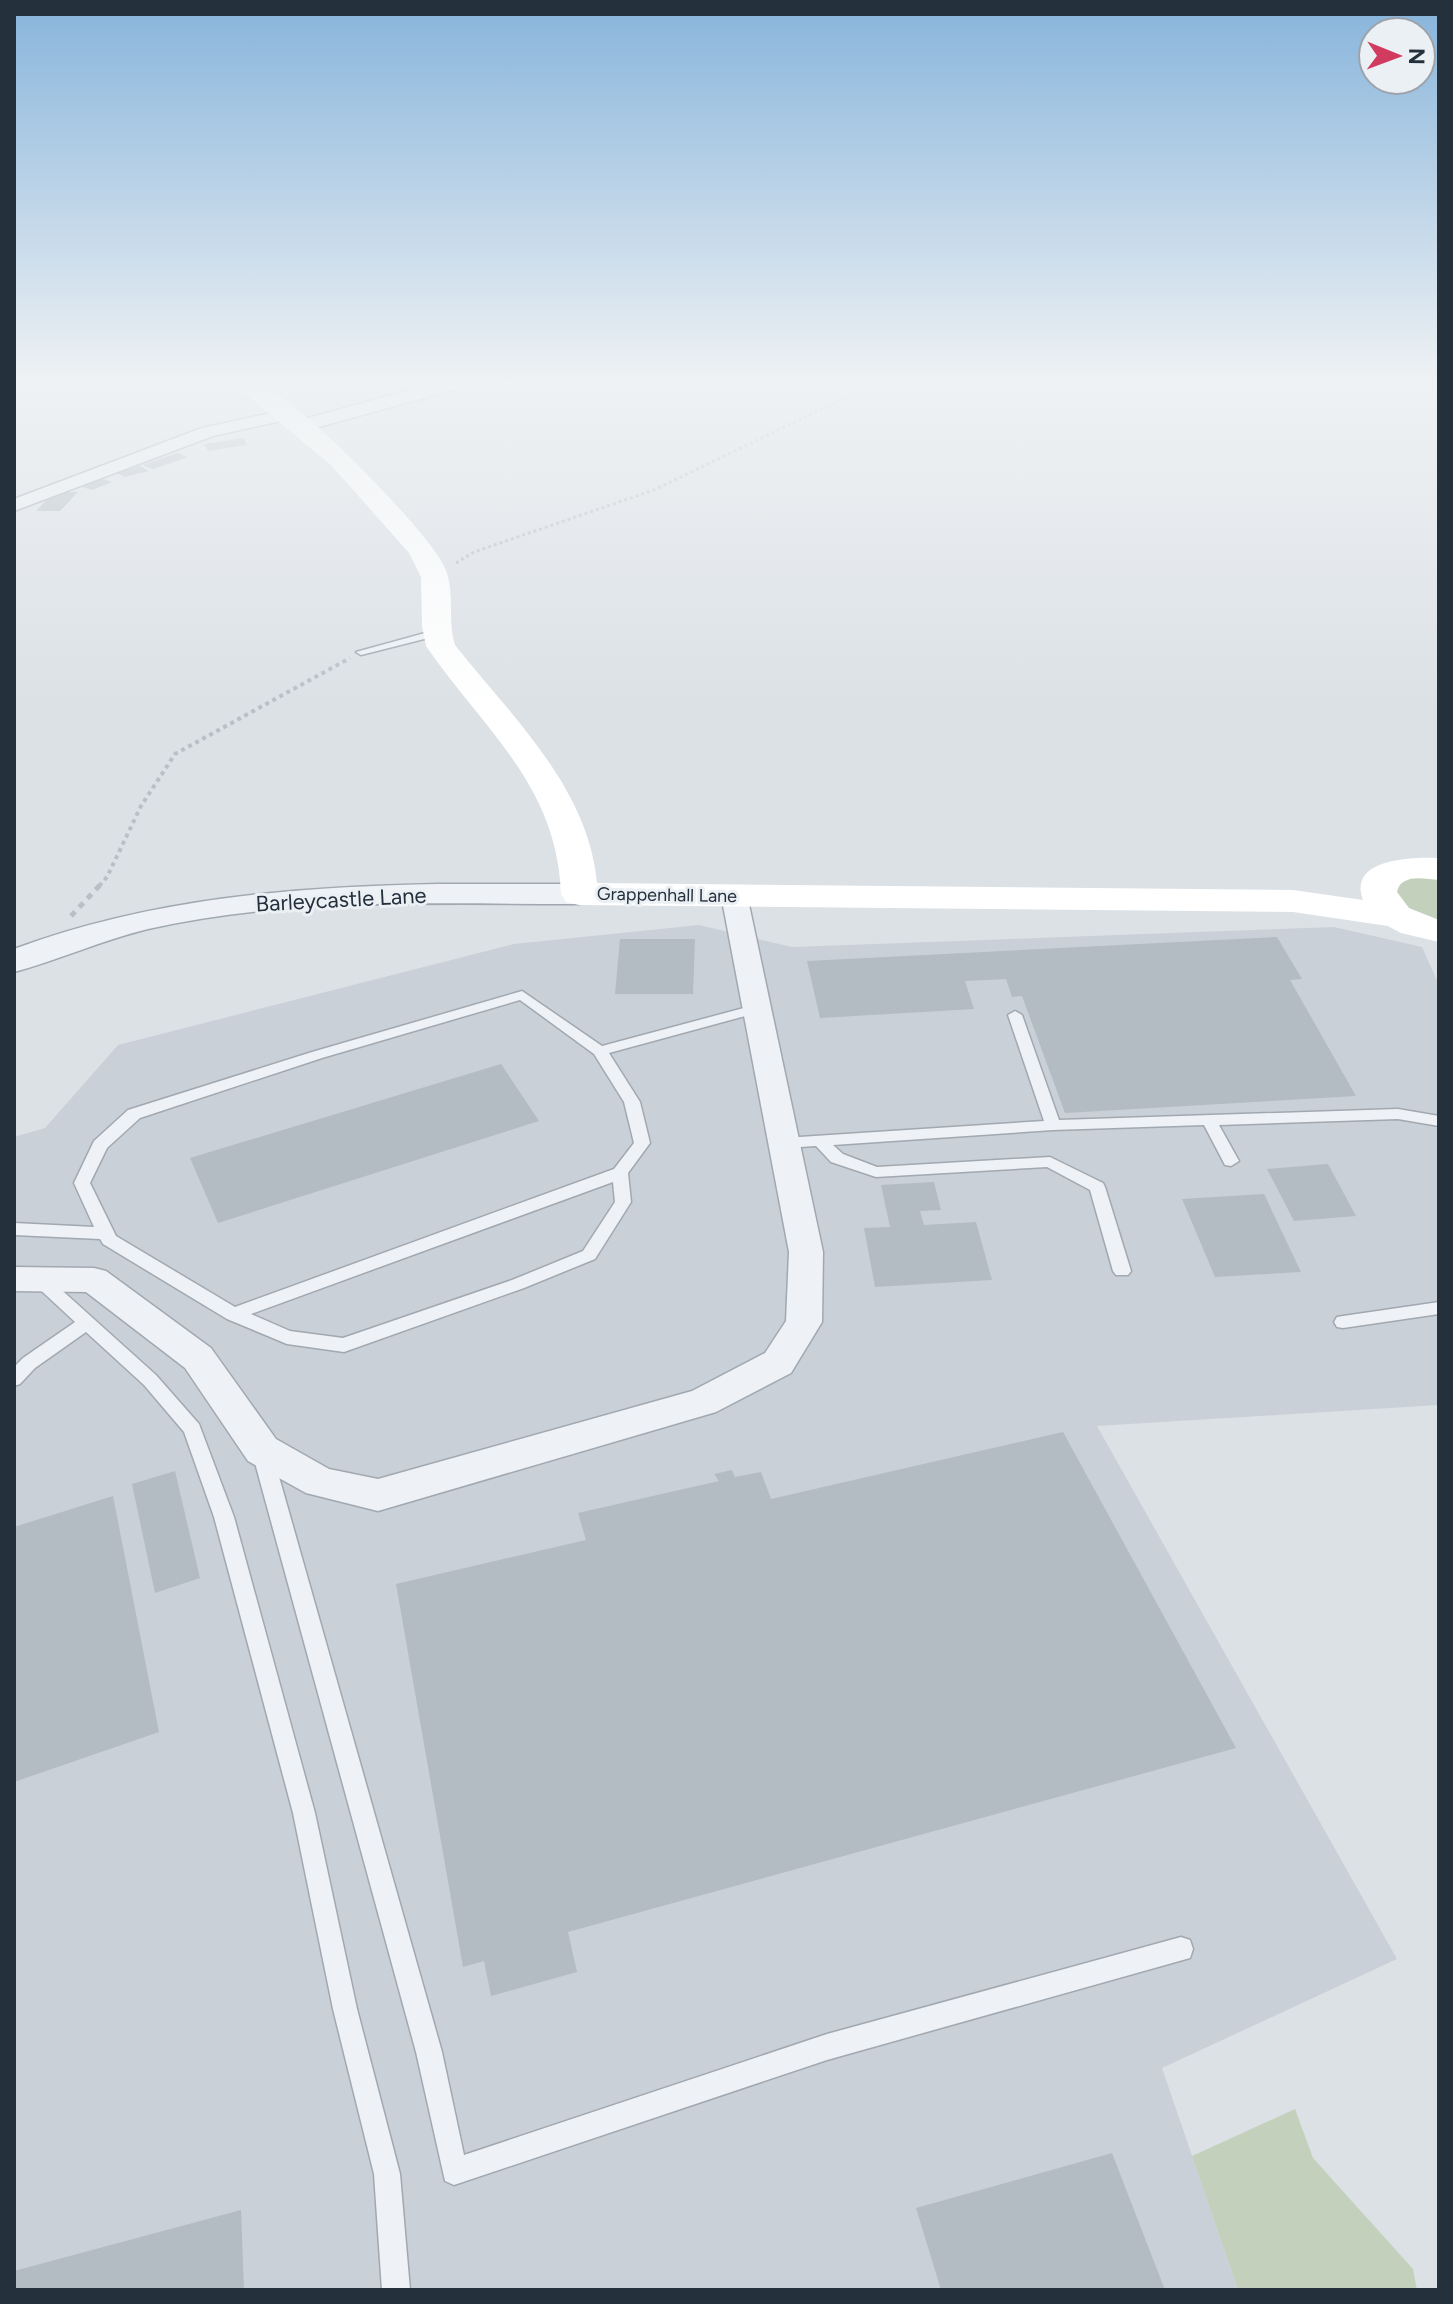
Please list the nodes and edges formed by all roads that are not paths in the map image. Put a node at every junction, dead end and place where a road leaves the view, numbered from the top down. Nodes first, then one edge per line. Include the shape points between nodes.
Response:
1 (47, 493) edge
2 (370, 493) edge
3 (14, 505) edge
4 (436, 633) junction
5 (361, 652) road end
6 (1439, 869) edge
7 (579, 894) junction
8 (734, 895) junction
9 (1386, 901) junction
10 (1437, 932) edge
11 (27, 956) edge
12 (755, 1009) junction
13 (1015, 1015) dead end
14 (600, 1051) junction
15 (1439, 1121) edge
16 (1210, 1122) junction
17 (1053, 1125) junction
18 (820, 1141) junction
19 (784, 1143) junction
20 (1231, 1161) dead end
21 (620, 1173) junction
22 (14, 1229) edge
23 (106, 1233) junction
24 (1122, 1271) dead end
25 (26, 1279) edge
26 (1439, 1308) edge
27 (233, 1314) junction
28 (1343, 1322) dead end
29 (87, 1323) junction
30 (14, 1379) edge
31 (262, 1450) junction
32 (1181, 1949) dead end
33 (396, 2290) edge

1 - 3 street
2 - 4 main road via 432,569
4 - 5 lane
4 - 7 main road, Grappenhall Lane via 562,808
6 - 9 main road via 1408,868 1382,878
7 - 8 main road, Grappenhall Lane
7 - 11 street, Barleycastle Lane via 269,900 128,924
8 - 9 main road, Grappenhall Lane
8 - 12 street
9 - 10 main road, Grappenhall Lane
12 - 14 lane
12 - 19 street
13 - 17 lane
14 - 21 lane via 632,1102 642,1143
14 - 23 lane via 522,995 134,1114 100,1145 82,1183
15 - 16 lane via 1398,1114
16 - 17 lane
16 - 20 lane
17 - 18 lane
18 - 19 lane
18 - 24 lane via 837,1158 876,1172 1050,1162 1097,1187
19 - 31 street via 806,1252 804,1322 778,1363 703,1402 378,1495 320,1482
21 - 27 lane
21 - 27 lane via 623,1202 589,1255 518,1284 344,1345 287,1337
22 - 23 lane
23 - 27 lane via 109,1240
25 - 29 lane
25 - 31 street via 94,1280 198,1358
26 - 28 lane
29 - 30 lane
29 - 33 lane via 150,1380 192,1429 224,1517 304,1813 387,2174
31 - 32 lane via 429,2052 454,2172 827,2047

